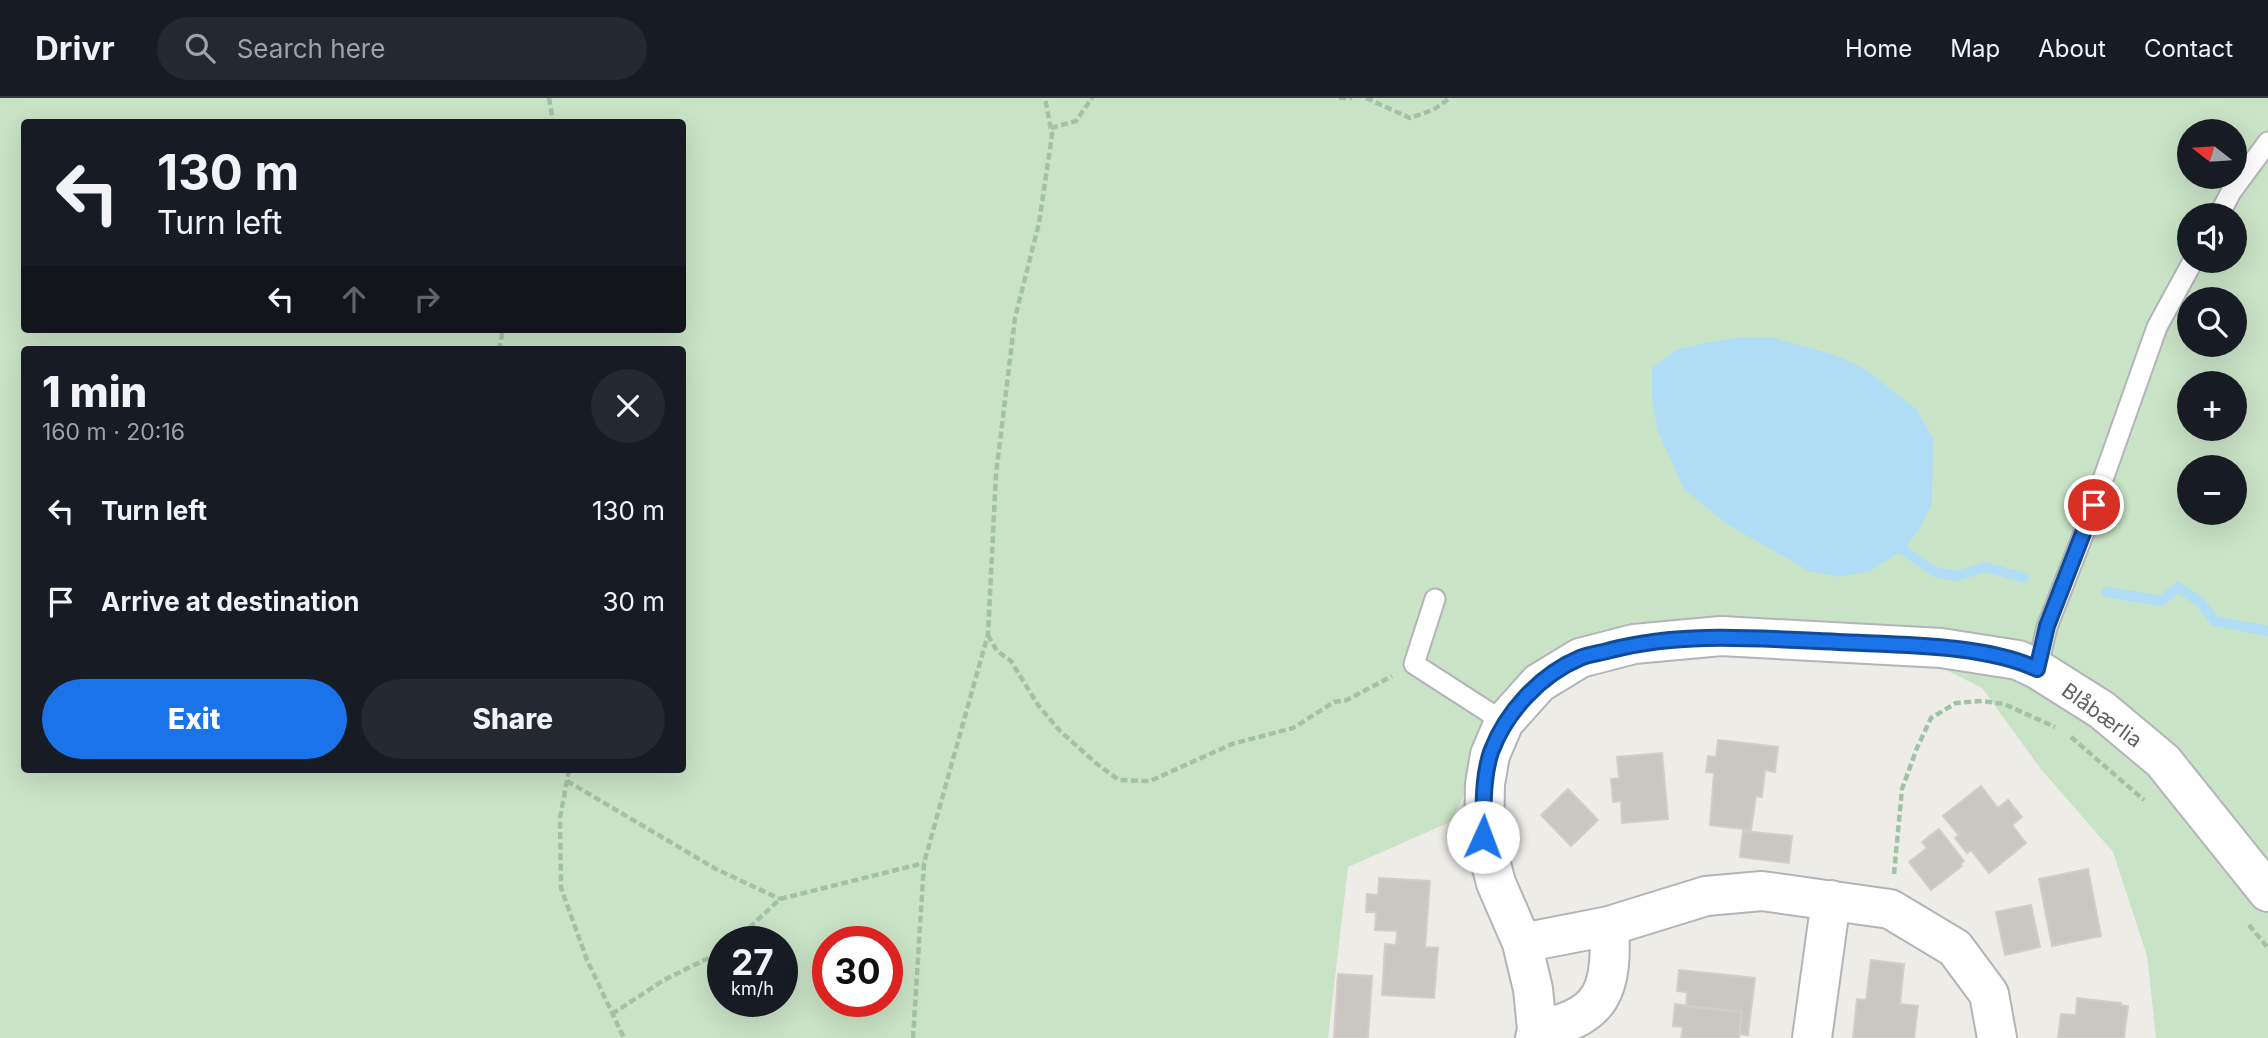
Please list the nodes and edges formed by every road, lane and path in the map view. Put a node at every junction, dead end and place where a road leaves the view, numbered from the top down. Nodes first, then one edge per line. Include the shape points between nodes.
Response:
1 (549, 98) edge
2 (1045, 98) edge
3 (1093, 98) edge
4 (1339, 98) edge
5 (1352, 98) edge
6 (1366, 98) edge
7 (1450, 98) edge
8 (552, 119) edge
9 (1051, 128) junction
10 (2268, 142) edge
11 (2225, 203) edge
12 (2186, 273) edge
13 (1435, 599) dead end
14 (988, 634) junction
15 (1414, 664) junction
16 (2037, 669) junction
17 (1504, 722) junction
18 (2057, 728) dead end
19 (2068, 733) dead end
20 (568, 773) edge
21 (566, 781) junction
22 (2149, 804) dead end
23 (924, 863) junction
24 (780, 899) junction
25 (1831, 900) junction
26 (2255, 904) edge
27 (1890, 909) junction
28 (751, 926) edge
29 (1609, 926) junction
30 (1522, 943) junction
31 (2268, 948) edge
32 (707, 959) edge
33 (612, 1014) junction
34 (1536, 1034) edge
35 (624, 1038) edge
36 (913, 1038) edge
37 (1812, 1038) edge
38 (1997, 1038) edge

1 - 8 path
2 - 9 path
3 - 9 path via 1076,121
4 - 5 path
6 - 7 path via 1410,118
9 - 14 path via 1039,223 1015,318 996,474
10 - 11 lane
12 - 16 lane via 2157,327 2047,626
13 - 15 lane
14 - 15 path via 1060,732 1119,780 1150,781 1232,744 1293,728 1334,702 1348,700
14 - 23 path
15 - 17 lane
16 - 17 street, Blåbærlia via 2018,660 1941,648 1721,636 1634,644 1580,658 1539,683
16 - 26 street, Blåbærlia via 2102,710 2163,761
17 - 30 street, Blåbærlia via 1490,755 1483,837 1496,883
18 - 27 path via 2004,704 1982,701 1956,703 1931,718 1902,789
19 - 22 path
20 - 21 path
21 - 24 path via 716,869
21 - 33 path via 560,818 561,888
23 - 24 path
23 - 36 path
24 - 28 path
25 - 27 street
25 - 29 street via 1762,891 1706,896
25 - 37 street
26 - 31 path
27 - 38 street via 1955,948 1989,994
29 - 30 street
29 - 34 street via 1611,958 1606,989 1586,1014
30 - 34 street, Blåbærlia via 1533,989
32 - 33 path
33 - 35 path

